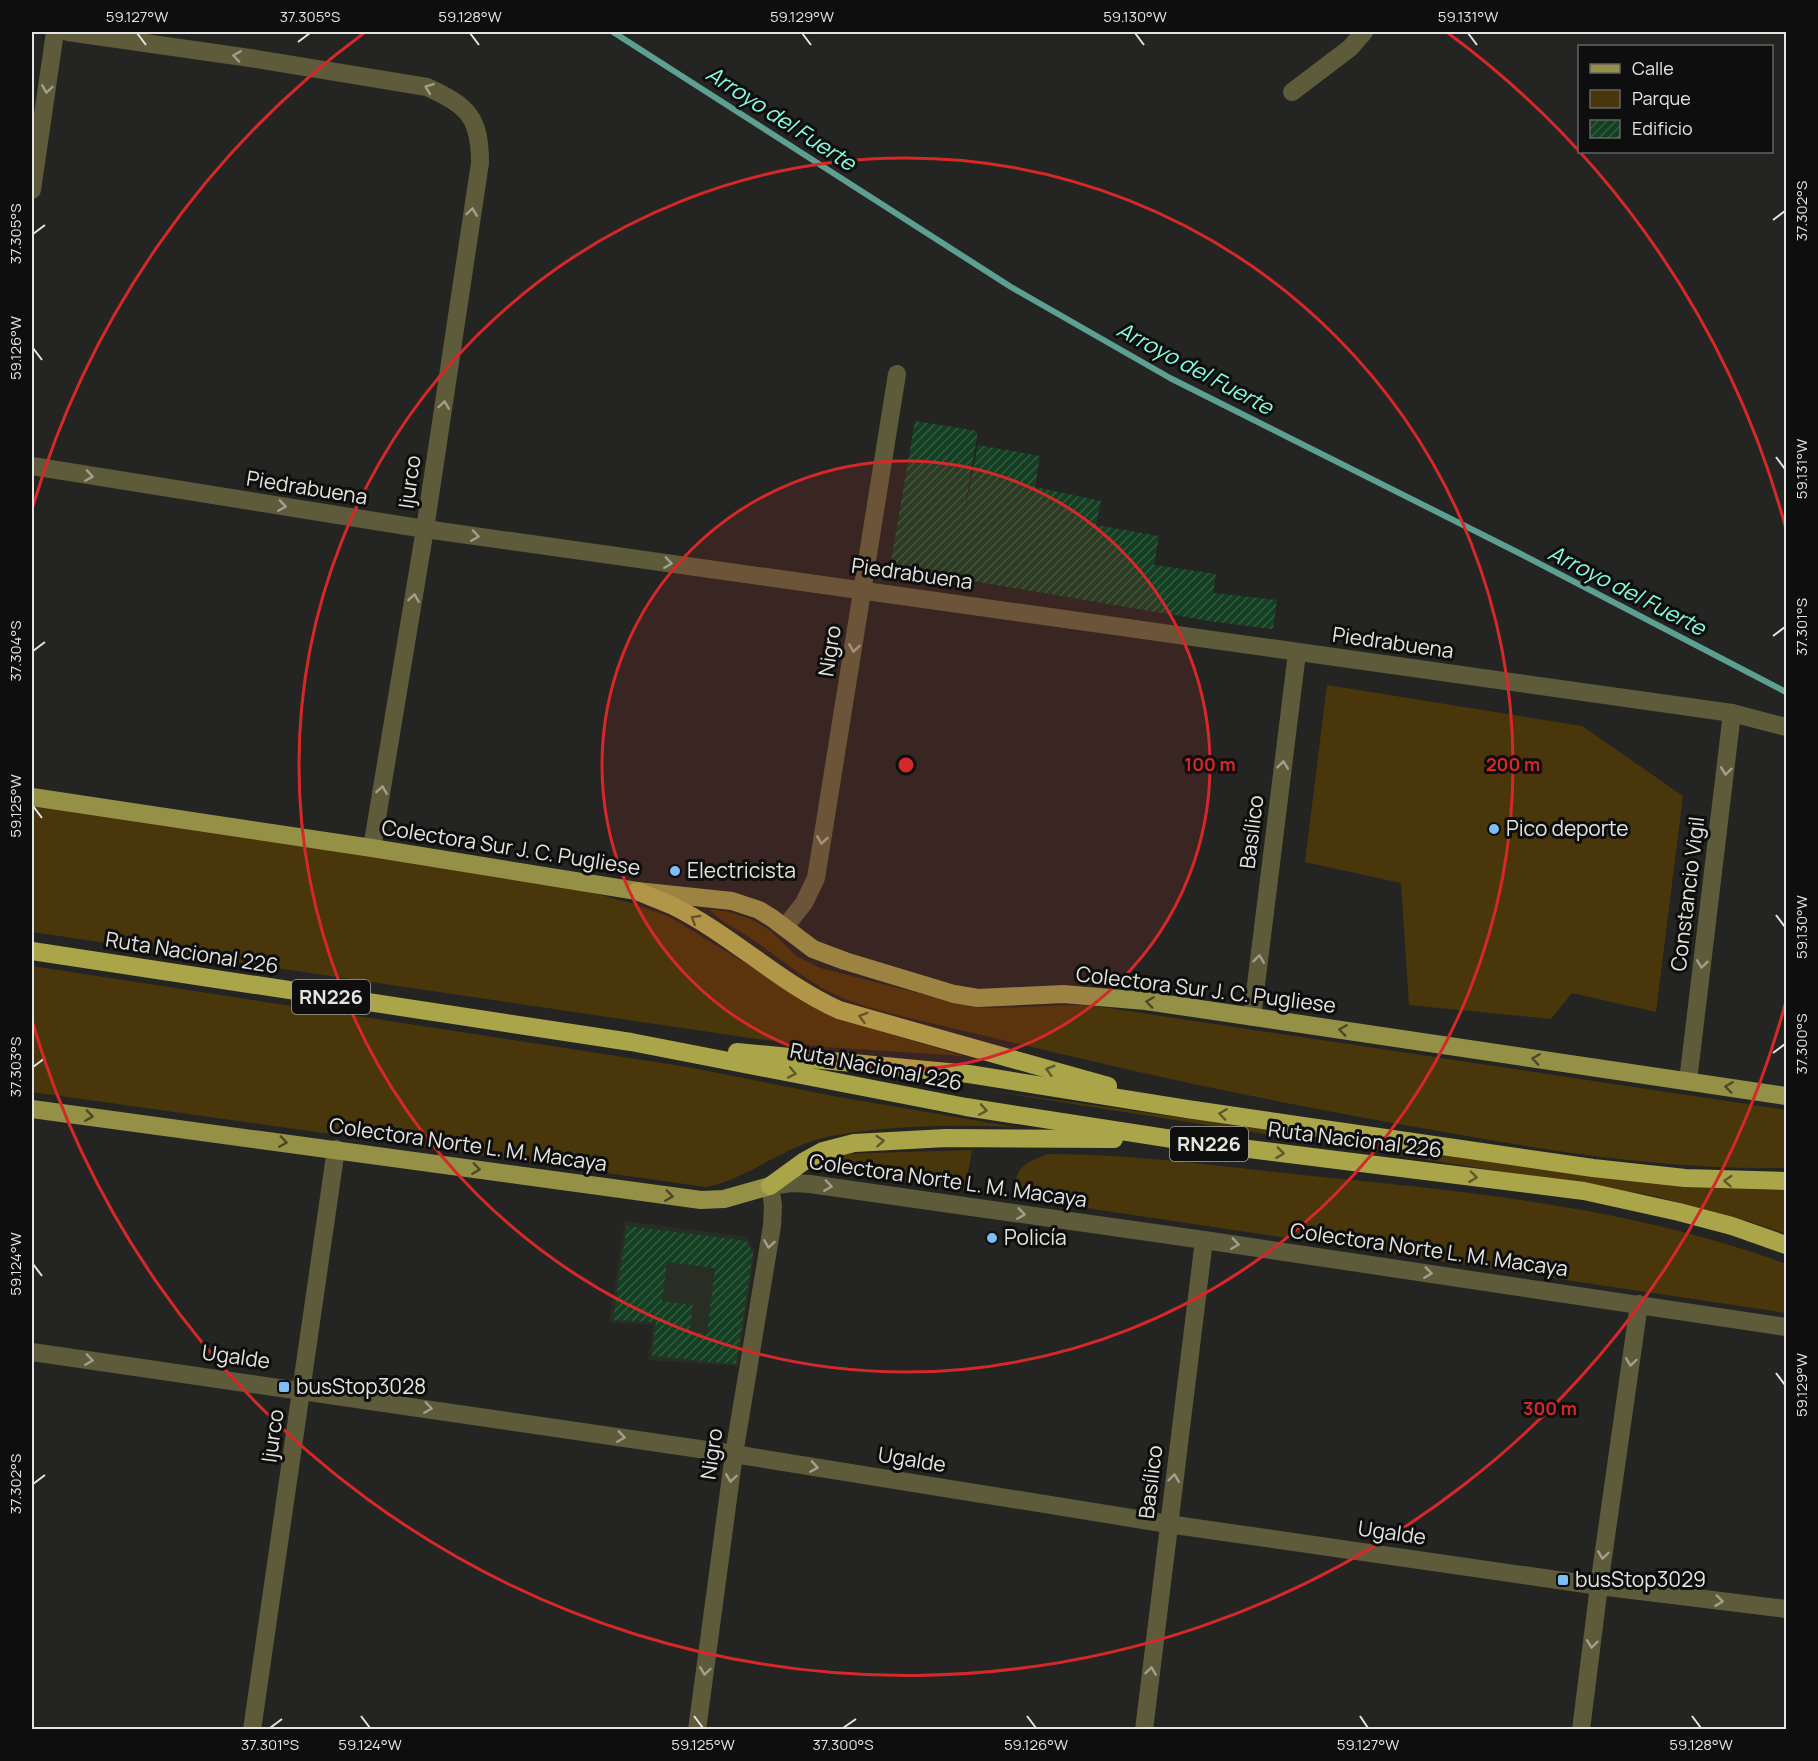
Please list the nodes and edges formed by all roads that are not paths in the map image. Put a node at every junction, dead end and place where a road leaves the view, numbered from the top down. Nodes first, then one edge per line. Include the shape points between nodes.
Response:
1 (55, 32) edge
2 (68, 32) edge
3 (1364, 32) edge
4 (1292, 92) dead end
5 (32, 190) edge
6 (897, 374) dead end
7 (32, 466) edge
8 (425, 529) junction
9 (863, 590) junction
10 (1297, 653) junction
11 (1732, 713) junction
12 (1786, 727) edge
13 (32, 797) edge
14 (372, 848) junction
15 (637, 891) junction
16 (785, 927) junction
17 (32, 951) edge
18 (1252, 1017) junction
19 (631, 1042) junction
20 (1688, 1081) junction
21 (1786, 1096) edge
22 (32, 1109) edge
23 (1187, 1109) junction
24 (1185, 1141) junction
25 (336, 1149) junction
26 (1786, 1181) edge
27 (770, 1186) junction
28 (1204, 1240) junction
29 (1786, 1245) edge
30 (1639, 1304) junction
31 (1786, 1327) edge
32 (32, 1352) edge
33 (302, 1389) junction
34 (734, 1454) junction
35 (1168, 1524) junction
36 (1599, 1586) junction
37 (1786, 1609) edge
38 (252, 1730) edge
39 (697, 1730) edge
40 (1144, 1730) edge
41 (1581, 1730) edge

1 -> 5 street
8 -> 2 street, Ijurco via 480,164 475,123 444,94 407,82
3 - 4 street via 1350,48
6 - 9 street, Nigro
7 -> 8 street, Piedrabuena
8 -> 9 street, Piedrabuena
14 -> 8 street, Ijurco
9 - 10 street, Piedrabuena
9 -> 16 street, Nigro via 816,878 804,903
10 - 11 street, Piedrabuena
18 -> 10 street, Basílico
11 - 12 street, Piedrabuena
11 -> 20 street, Constancio Vigil
13 - 14 main road, Colectora Sur J. C. Pugliese
14 - 15 main road, Colectora Sur J. C. Pugliese
15 - 16 main road, Colectora Sur J. C. Pugliese via 732,901 759,910
23 -> 15 highway via 839,1010 804,993 691,916
18 -> 16 main road, Colectora Sur J. C. Pugliese via 1088,995 978,998 954,994 828,956
17 - 19 highway, Ruta Nacional 226 / RN226
20 -> 18 main road, Colectora Sur J. C. Pugliese
19 - 23 highway, Ruta Nacional 226 / RN226 via 969,1074
19 -> 24 highway, Ruta Nacional 226 / RN226 via 966,1107
21 -> 20 main road, Colectora Sur J. C. Pugliese
22 -> 25 main road, Colectora Norte L. M. Macaya
26 -> 23 highway, Ruta Nacional 226 / RN226 via 1685,1178 1593,1168
27 -> 24 highway via 803,1161 854,1143 946,1138
24 -> 29 highway, Ruta Nacional 226 / RN226 via 1584,1191 1679,1212
25 -> 27 main road, Colectora Norte L. M. Macaya via 701,1200 724,1199
25 - 33 street, Ijurco
27 -> 28 street, Colectora Norte L. M. Macaya via 810,1184
27 -> 34 street, Nigro via 772,1226
28 -> 30 street, Colectora Norte L. M. Macaya
35 -> 28 street, Basílico
30 - 31 street, Colectora Norte L. M. Macaya
30 -> 36 street
32 -> 33 street, Ugalde
33 -> 34 street, Ugalde
33 - 38 street, Ijurco
34 -> 35 street, Ugalde
34 -> 39 street, Nigro
35 - 36 street, Ugalde
40 -> 35 street, Basílico
36 -> 37 street, Ugalde
36 -> 41 street

